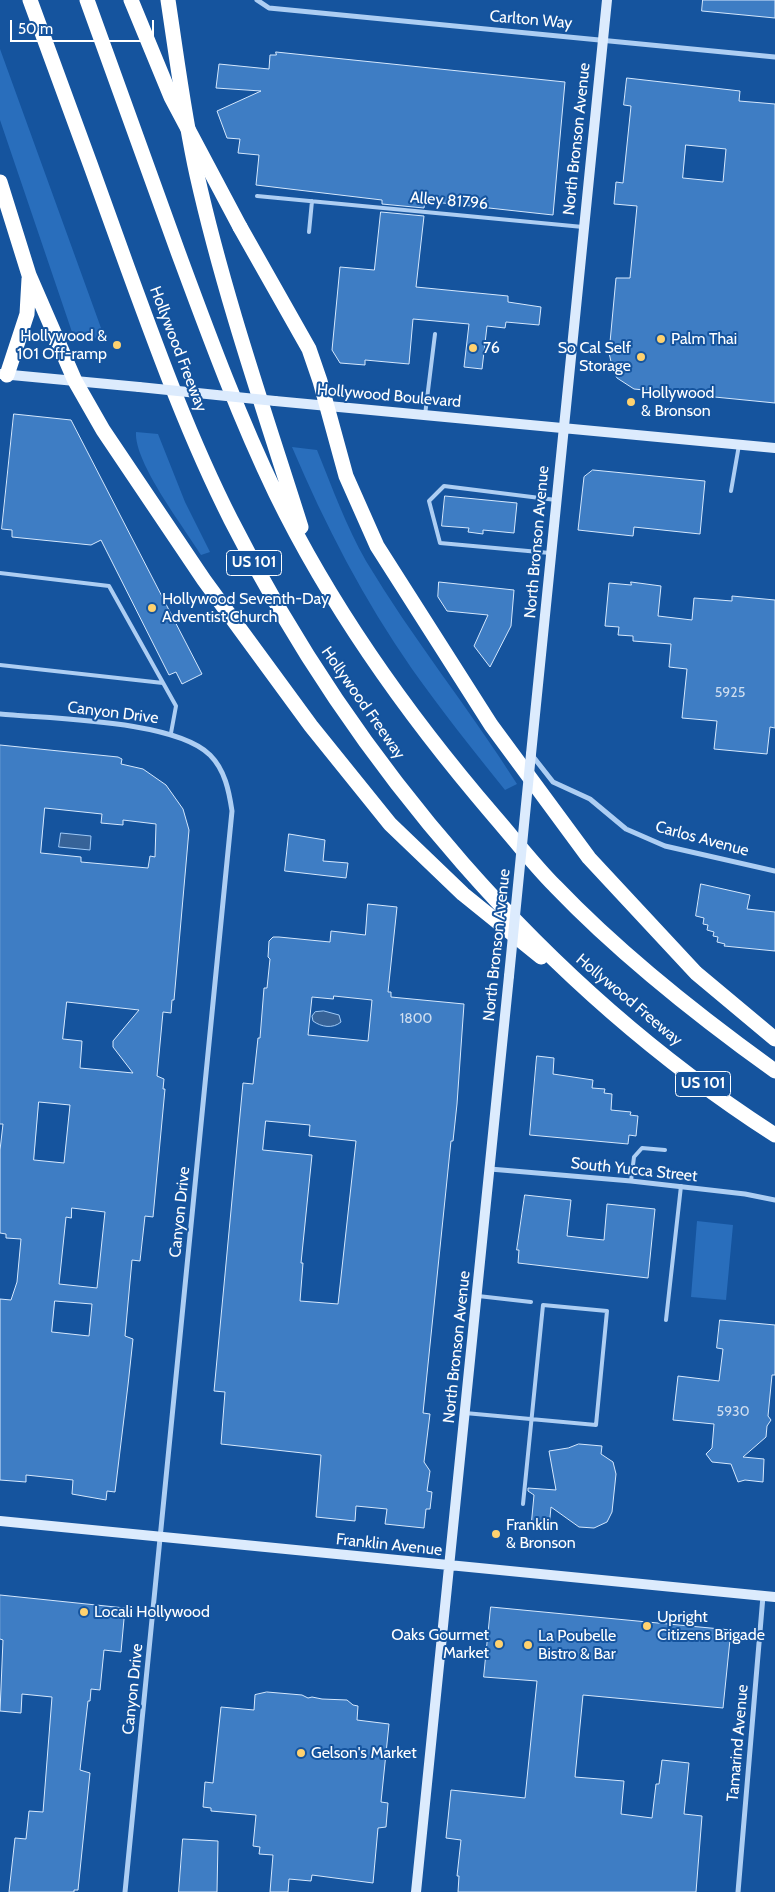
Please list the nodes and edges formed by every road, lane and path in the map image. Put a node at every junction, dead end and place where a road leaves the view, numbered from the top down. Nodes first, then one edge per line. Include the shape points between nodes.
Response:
1 (30, 0) edge
2 (86, 0) edge
3 (131, 0) edge
4 (168, 0) edge
5 (257, 0) edge
6 (607, 0) edge
7 (602, 39) junction
8 (775, 57) edge
9 (0, 182) edge
10 (257, 196) dead end
11 (312, 201) junction
12 (583, 227) junction
13 (309, 232) dead end
14 (29, 275) junction
15 (436, 334) dead end
16 (4, 375) edge
17 (75, 381) junction
18 (328, 406) junction
19 (425, 415) junction
20 (563, 428) junction
21 (739, 445) junction
22 (775, 448) edge
23 (731, 491) dead end
24 (556, 500) junction
25 (551, 553) junction
26 (313, 564) junction
27 (0, 573) edge
28 (0, 666) edge
29 (163, 683) junction
30 (0, 714) edge
31 (171, 733) junction
32 (531, 754) junction
33 (775, 871) edge
34 (634, 1030) junction
35 (775, 1040) edge
36 (775, 1071) edge
37 (775, 1135) edge
38 (665, 1150) dead end
39 (490, 1169) junction
40 (631, 1181) junction
41 (681, 1186) junction
42 (775, 1200) edge
43 (478, 1296) junction
44 (531, 1302) dead end
45 (666, 1320) dead end
46 (465, 1413) junction
47 (532, 1418) junction
48 (523, 1504) dead end
49 (0, 1521) edge
50 (160, 1538) junction
51 (448, 1566) junction
52 (763, 1596) junction
53 (775, 1597) edge
54 (125, 1892) edge
55 (416, 1892) edge
56 (738, 1892) edge

1 - 34 highway, Hollywood Freeway / US 101 via 173,388 230,519 269,592 357,728 460,860 516,922
2 - 26 highway, Hollywood Freeway / US 101 via 243,424
3 - 18 highway, bridge via 171,97 309,349
4 - 26 highway via 180,90 208,221
5 - 7 street, Carlton Way via 269,8
6 - 7 street, North Bronson Avenue
7 - 8 street, Carlton Way
7 - 12 street, North Bronson Avenue
9 - 14 highway
10 - 11 lane, Alley 81796
11 - 12 lane, Alley 81796
11 - 13 lane
12 - 20 street, North Bronson Avenue
14 - 16 highway via 27,314
14 - 17 highway
15 - 19 lane
16 - 17 street, Hollywood Boulevard
17 - 18 street, Hollywood Boulevard, bridge
17 - 34 highway via 103,430 204,580 311,726 390,824 463,894
18 - 19 street, Hollywood Boulevard
18 - 35 highway via 346,476 377,546 491,725 589,858 696,973
19 - 20 street, Hollywood Boulevard
20 - 21 street, Hollywood Boulevard
20 - 24 street, North Bronson Avenue
21 - 22 street, Hollywood Boulevard
21 - 23 lane
24 - 25 street, North Bronson Avenue
24 - 25 lane via 444,486 429,501 440,543
25 - 32 street, North Bronson Avenue
26 - 36 highway, Hollywood Freeway / US 101 via 355,633 405,705 449,763 554,886 668,990
27 - 29 lane via 109,586
28 - 29 lane
29 - 31 lane via 176,706
30 - 31 street, Canyon Drive via 142,727
31 - 50 street, Canyon Drive via 210,755 222,771 232,811
32 - 33 street, Carlos Avenue via 553,782 590,799 626,829 665,846
32 - 39 street, North Bronson Avenue, bridge
34 - 37 highway, Hollywood Freeway / US 101
38 - 40 lane via 642,1148 634,1157
39 - 40 street, South Yucca Street
39 - 43 street, North Bronson Avenue
40 - 41 street, South Yucca Street
41 - 42 street, South Yucca Street
41 - 45 lane
43 - 44 lane
43 - 46 street, North Bronson Avenue
46 - 47 lane
46 - 51 street, North Bronson Avenue
47 - 47 lane via 596,1425 607,1311 543,1305
47 - 48 lane
49 - 50 street, Franklin Avenue
50 - 51 street, Franklin Avenue
50 - 54 street, Canyon Drive
51 - 52 street, Franklin Avenue
51 - 55 street, North Bronson Avenue
52 - 53 street, Franklin Avenue
52 - 56 street, Tamarind Avenue

